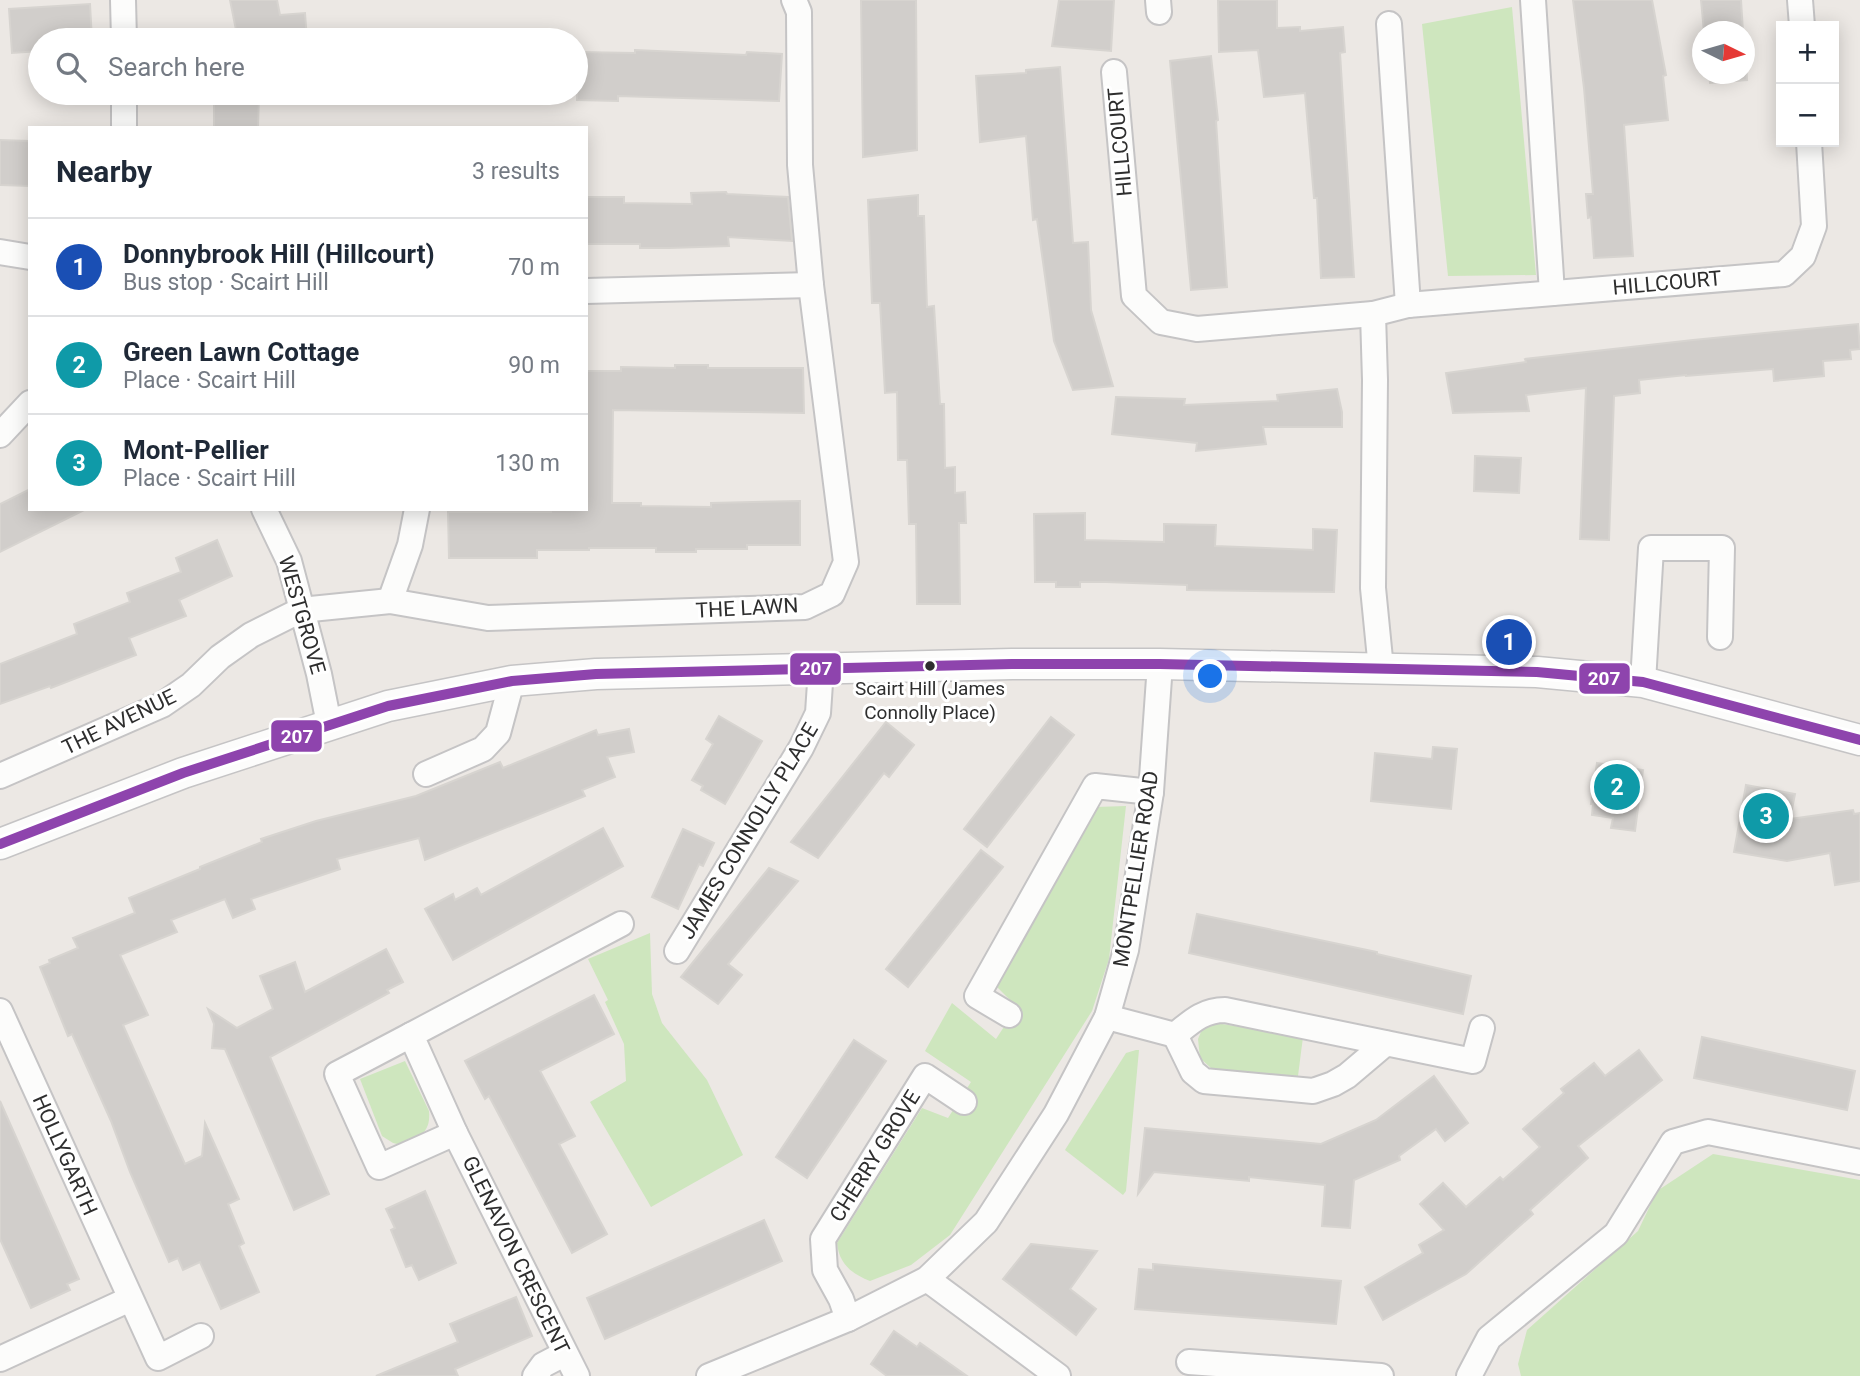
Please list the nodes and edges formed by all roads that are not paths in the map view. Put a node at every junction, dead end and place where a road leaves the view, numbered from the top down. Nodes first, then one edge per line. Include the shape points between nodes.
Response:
1 (123, 0) edge
2 (794, 0) edge
3 (1534, 0) edge
4 (1800, 0) edge
5 (1802, 21) edge
6 (1389, 24) dead end
7 (124, 28) edge
8 (1114, 72) dead end
9 (124, 105) edge
10 (124, 126) edge
11 (1809, 147) edge
12 (0, 252) edge
13 (28, 257) edge
14 (811, 285) junction
15 (588, 290) edge
16 (1552, 293) junction
17 (1408, 305) junction
18 (1373, 314) junction
19 (28, 405) edge
20 (0, 435) edge
21 (265, 511) edge
22 (417, 511) edge
23 (390, 601) junction
24 (301, 610) junction
25 (1720, 637) dead end
26 (1160, 664) junction
27 (821, 668) junction
28 (1381, 668) junction
29 (512, 681) junction
30 (1643, 682) junction
31 (329, 724) junction
32 (1860, 740) edge
33 (426, 774) dead end
34 (0, 776) edge
35 (1151, 792) junction
36 (0, 844) edge
37 (621, 924) dead end
38 (677, 951) dead end
39 (0, 1011) edge
40 (1009, 1015) dead end
41 (1107, 1017) junction
42 (1482, 1028) dead end
43 (411, 1035) junction
44 (1174, 1035) junction
45 (1386, 1043) junction
46 (964, 1102) dead end
47 (455, 1133) junction
48 (1860, 1162) edge
49 (926, 1279) junction
50 (130, 1298) junction
51 (848, 1319) junction
52 (201, 1336) dead end
53 (564, 1353) junction
54 (0, 1359) edge
55 (1189, 1362) dead end
56 (535, 1376) edge
57 (577, 1376) edge
58 (709, 1376) edge
59 (1058, 1376) edge
60 (1381, 1376) edge
61 (1469, 1376) edge

1 - 7 street
2 - 14 street, THE LAWN via 799,12 800,164
3 - 16 street
4 - 5 street
6 - 17 street
8 - 18 street, HILLCOURT via 1134,296 1161,322 1197,329
9 - 10 street
11 - 16 street, HILLCOURT via 1814,226 1803,256 1784,274
12 - 13 street
14 - 15 street
14 - 23 street, THE LAWN via 846,562 832,594 805,607 488,618
16 - 17 street, HILLCOURT
17 - 18 street, HILLCOURT
18 - 28 street via 1373,588
19 - 20 street
21 - 24 street, WESTGROVE via 289,561
22 - 23 street
23 - 24 street, THE LAWN
24 - 31 street, WESTGROVE
24 - 34 street, THE AVENUE via 251,635 162,705
25 - 30 street via 1722,548 1651,548
26 - 27 street
26 - 28 street
26 - 35 street, MONTPELLIER ROAD
27 - 29 street
27 - 38 street, JAMES CONNOLLY PLACE via 818,713 801,748
28 - 30 street via 1537,672
29 - 31 street via 388,706
29 - 33 street via 498,733 483,749
30 - 32 street
31 - 36 street via 183,773
35 - 40 street via 1095,786 977,996
35 - 41 street, MONTPELLIER ROAD via 1126,950
37 - 43 street, GLENAVON CRESCENT
39 - 50 street, HOLLYGARTH
41 - 44 street
41 - 49 street, MONTPELLIER ROAD via 1056,1114 986,1222
42 - 45 street via 1473,1061
43 - 47 street, GLENAVON CRESCENT
43 - 47 street, GLENAVON CRESCENT via 337,1074 379,1167
44 - 45 street via 1200,1015 1225,1010
44 - 45 street via 1193,1072 1204,1081 1313,1091 1346,1076
46 - 51 street, CHERRY GROVE via 925,1076 824,1239 825,1270
47 - 53 street, GLENAVON CRESCENT
48 - 61 street via 1708,1132 1674,1142 1616,1234 1489,1338
49 - 51 street, MONTPELLIER ROAD
49 - 59 street
50 - 52 street, HOLLYGARTH via 158,1358
50 - 54 street
51 - 58 street, MONTPELLIER ROAD
53 - 56 street via 543,1365
53 - 57 street, GLENAVON CRESCENT
55 - 60 street

